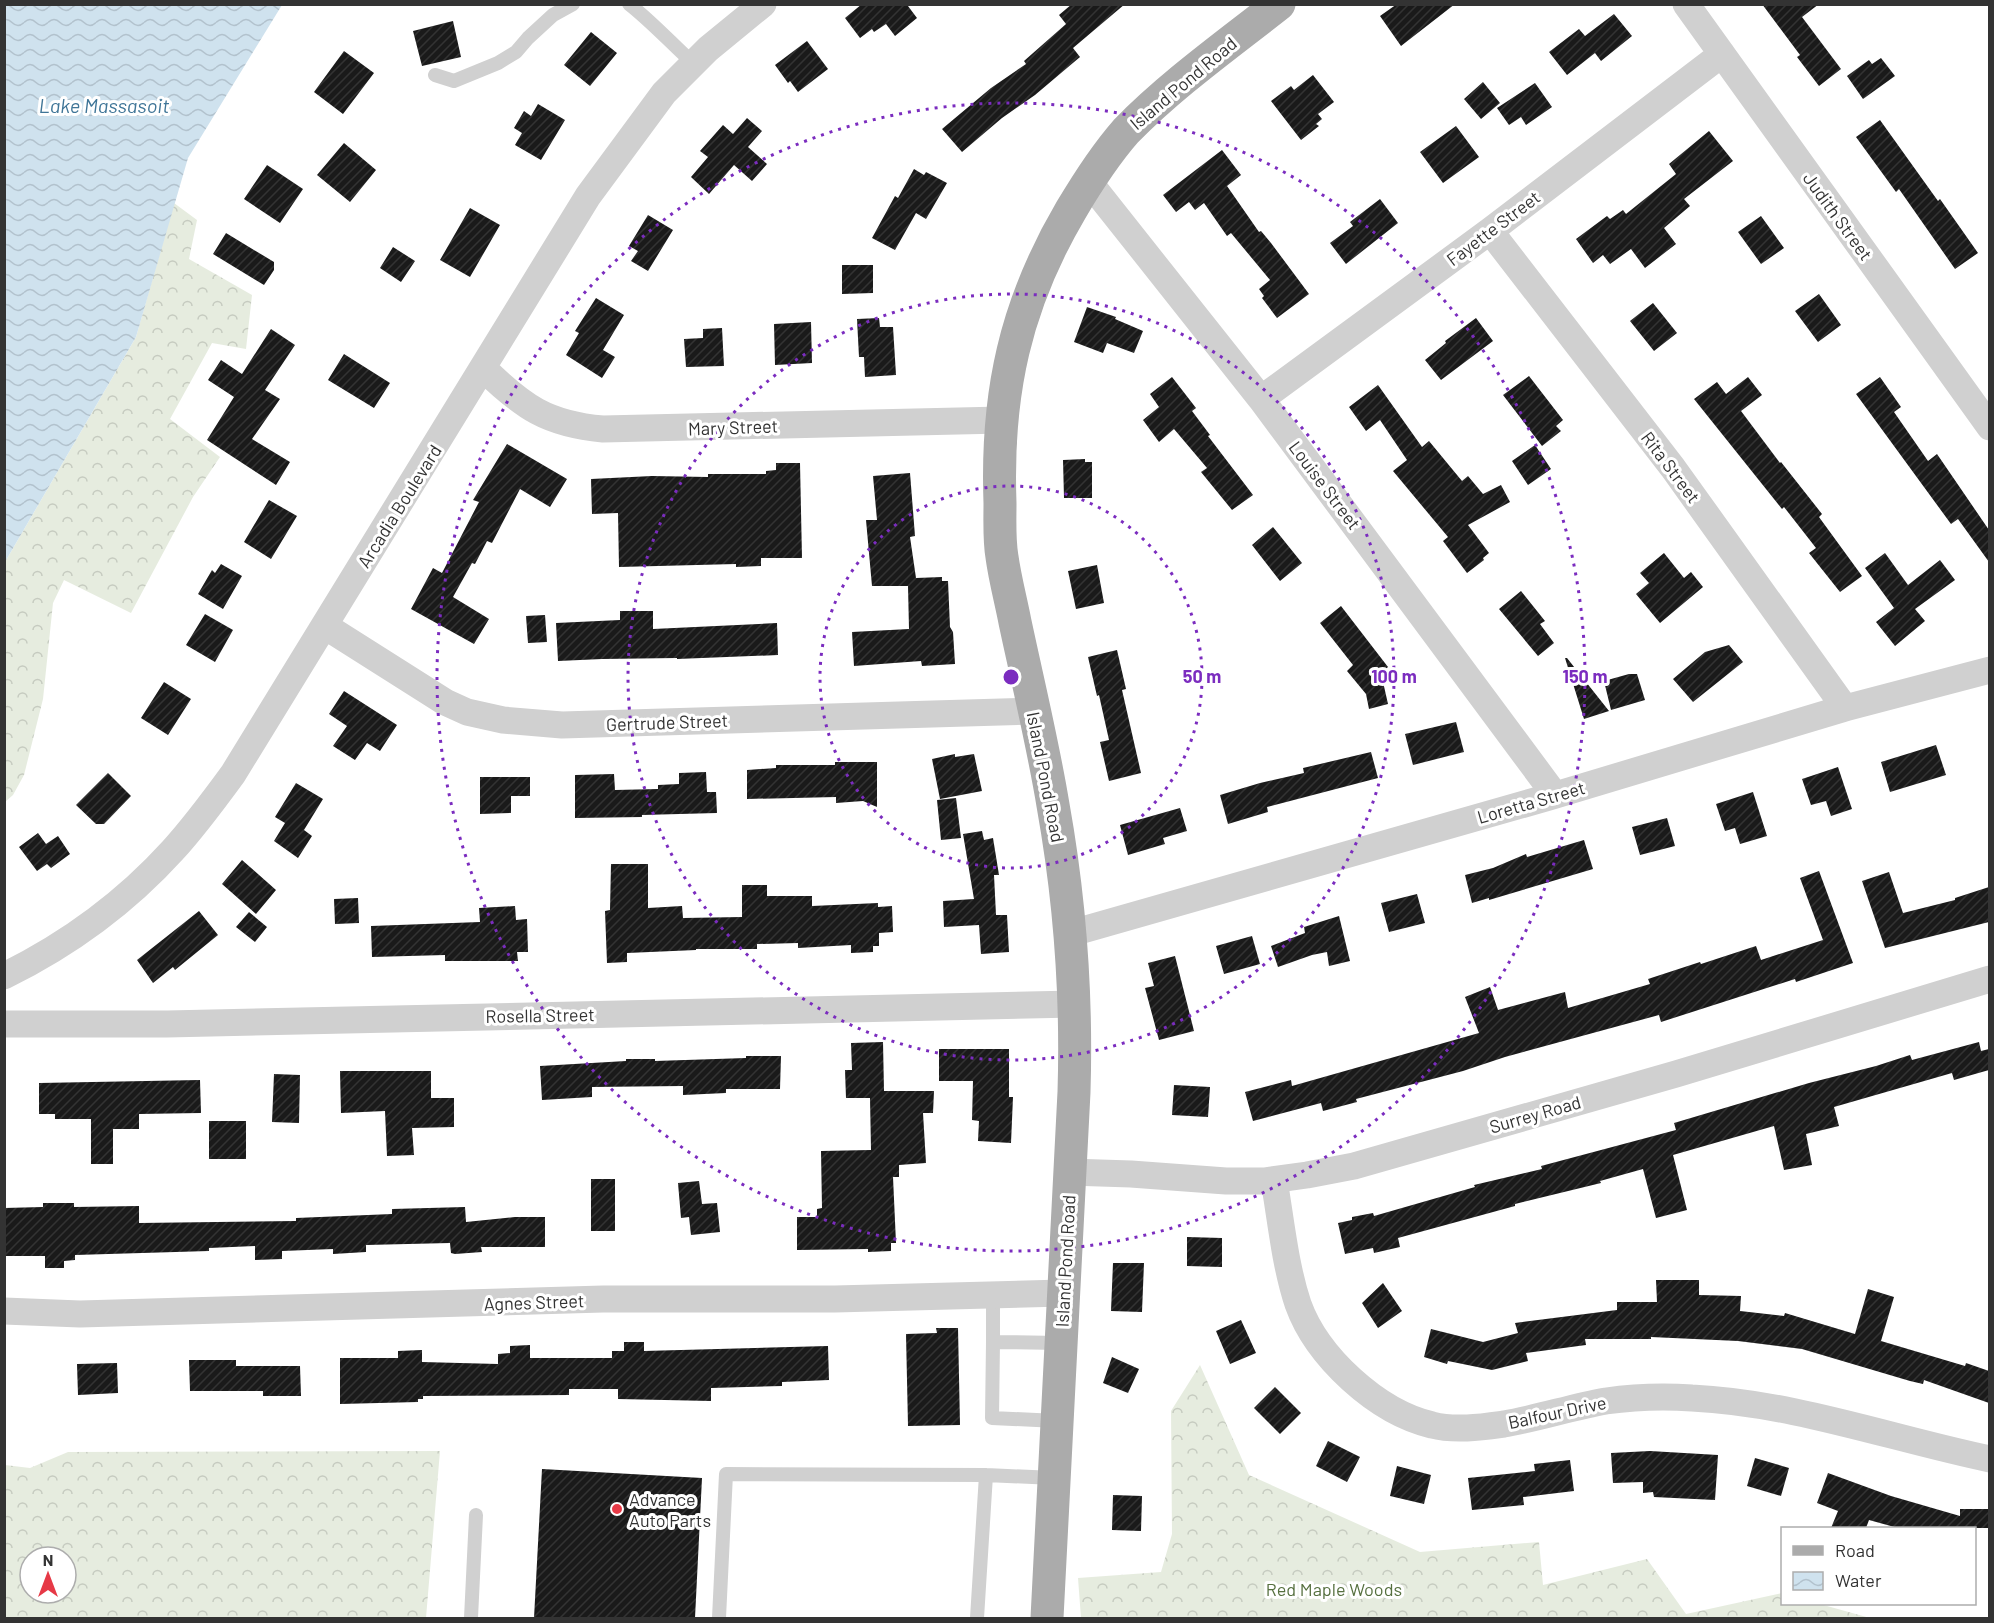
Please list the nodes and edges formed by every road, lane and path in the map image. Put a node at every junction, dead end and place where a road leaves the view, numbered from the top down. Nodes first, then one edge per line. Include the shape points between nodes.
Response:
1 (573, 4) edge
2 (629, 4) edge
3 (763, 4) edge
4 (1279, 4) edge
5 (1686, 4) edge
6 (1722, 54) junction
7 (693, 63) junction
8 (435, 75) dead end
9 (1089, 182) junction
10 (1490, 231) junction
11 (483, 368) junction
12 (1261, 399) junction
13 (1002, 420) junction
14 (1989, 427) edge
15 (325, 626) junction
16 (1989, 670) edge
17 (1845, 708) junction
18 (1034, 711) junction
19 (1555, 795) junction
20 (1072, 933) junction
21 (4, 976) edge
22 (1989, 980) edge
23 (1075, 1004) junction
24 (4, 1024) edge
25 (1069, 1172) junction
26 (1274, 1180) junction
27 (1063, 1293) junction
28 (993, 1294) junction
29 (4, 1311) edge
30 (993, 1342) junction
31 (1060, 1343) junction
32 (1057, 1421) junction
33 (1989, 1459) edge
34 (986, 1475) junction
35 (1054, 1478) junction
36 (476, 1515) dead end
37 (471, 1618) edge
38 (719, 1618) edge
39 (977, 1618) edge
40 (1047, 1618) edge

1 - 8 lane via 553,15 516,52 498,63 454,81
2 - 7 lane
3 - 7 street, Arcadia Boulevard
4 - 9 main road, Island Pond Road via 1152,107 1125,133
5 - 6 street, Judith Street
6 - 10 street, Fayette Street
6 - 14 street, Judith Street
7 - 11 street, Arcadia Boulevard via 651,109 588,196
9 - 12 street, Louise Street
9 - 13 main road, Island Pond Road via 1062,225 1030,291 1010,361
10 - 12 street, Fayette Street
10 - 17 street, Rita Street via 1673,468
11 - 13 street, Mary Street via 507,392 538,413 591,428
11 - 15 street, Arcadia Boulevard
12 - 19 street, Louise Street
13 - 18 main road, Island Pond Road via 1001,556
15 - 18 street, Gertrude Street via 451,705 485,717 523,723
15 - 21 street, Arcadia Boulevard via 233,774 174,849 109,911 59,946
16 - 17 street, Loretta Street
17 - 19 street, Loretta Street
18 - 20 main road, Island Pond Road via 1053,803
19 - 20 street, Loretta Street
20 - 23 main road, Island Pond Road
22 - 26 street, Surrey Road via 1354,1166
23 - 24 street, Rosella Street via 166,1024
23 - 25 main road, Island Pond Road
25 - 26 street, Surrey Road
25 - 27 main road, Island Pond Road
26 - 33 street, Balfour Drive via 1292,1280 1308,1327 1355,1382 1383,1403 1416,1420 1433,1426 1482,1426 1631,1398 1726,1400 1793,1410
27 - 28 street, Agnes Street
27 - 31 main road, Island Pond Road
28 - 29 street, Agnes Street via 603,1299 80,1314
28 - 30 lane
30 - 31 lane
30 - 32 lane via 992,1418
31 - 32 main road, Island Pond Road
32 - 35 main road, Island Pond Road
34 - 35 lane
34 - 38 lane via 726,1474
34 - 39 lane
35 - 40 main road, Island Pond Road
36 - 37 lane

